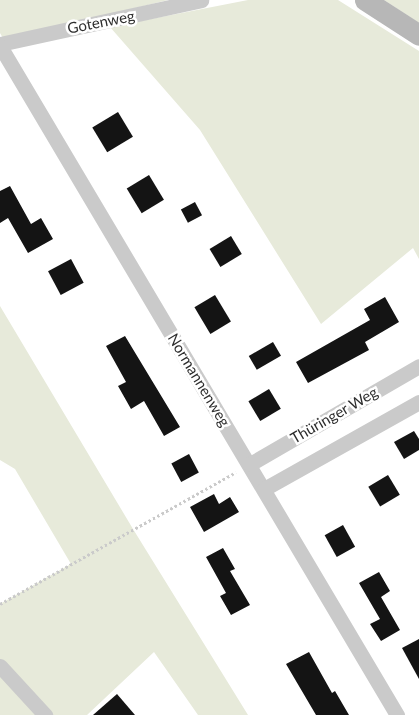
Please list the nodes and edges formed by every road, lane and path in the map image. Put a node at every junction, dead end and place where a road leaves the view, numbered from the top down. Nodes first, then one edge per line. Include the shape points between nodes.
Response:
1 (201, 0) edge
2 (365, 0) edge
3 (419, 35) edge
4 (0, 45) edge
5 (419, 366) edge
6 (419, 402) edge
7 (250, 464) junction
8 (264, 489) junction
9 (0, 604) edge
10 (0, 666) edge
11 (45, 715) edge
12 (397, 715) edge

1 - 4 street, Gotenweg
2 - 3 street
4 - 7 street, Normannenweg
5 - 7 street, Thüringer Weg
6 - 8 street, Thüringer Weg
7 - 8 street, Normannenweg
7 - 9 path
8 - 12 street, Normannenweg
10 - 11 street

